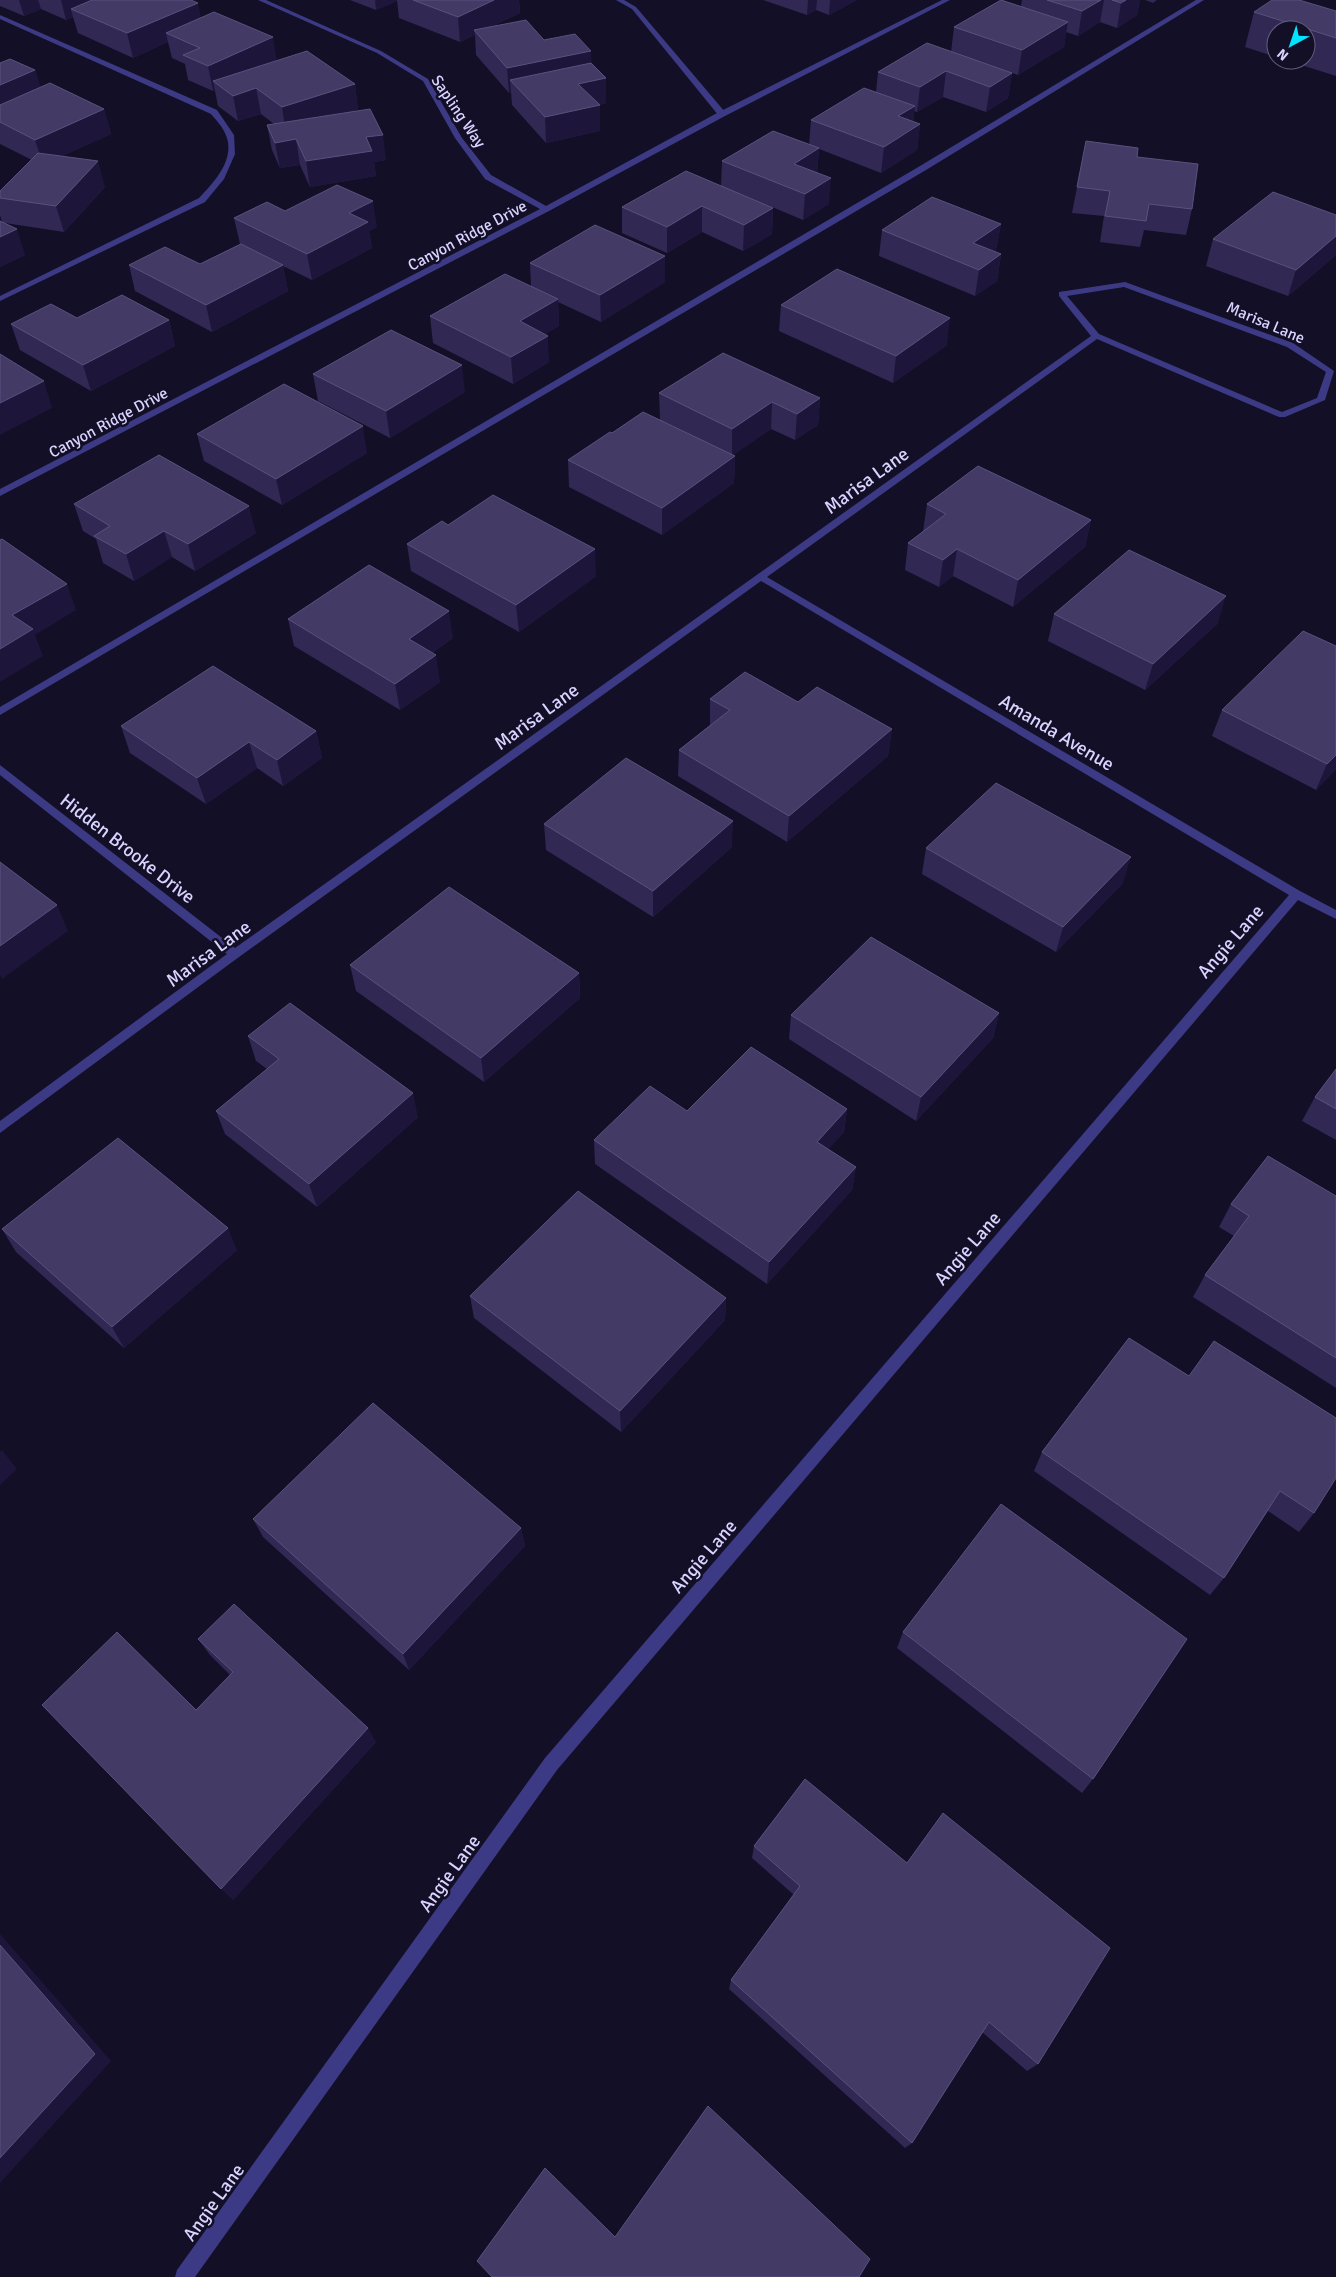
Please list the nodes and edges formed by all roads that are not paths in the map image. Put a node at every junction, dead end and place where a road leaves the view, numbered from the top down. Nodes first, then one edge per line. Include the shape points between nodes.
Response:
1 (261, 0) edge
2 (619, 0) edge
3 (947, 0) edge
4 (1201, 0) edge
5 (0, 17) edge
6 (722, 114) junction
7 (546, 209) junction
8 (0, 299) edge
9 (1096, 336) junction
10 (0, 493) edge
11 (761, 577) junction
12 (0, 712) edge
13 (0, 769) edge
14 (1296, 894) junction
15 (1336, 915) edge
16 (235, 954) junction
17 (0, 1128) edge
18 (184, 2277) edge

1 - 7 street, Sapling Way via 379,52 426,80 459,138 488,177
2 - 6 street via 634,8
3 - 6 street, Canyon Ridge Drive
4 - 12 street via 906,178
5 - 8 street via 214,112 230,134 232,156 221,180 202,200
6 - 7 street, Canyon Ridge Drive
7 - 10 street, Canyon Ridge Drive
9 - 9 street, Marisa Lane via 1282,415 1321,400 1330,371 1290,345 1125,284 1062,294
9 - 11 street, Marisa Lane
11 - 14 street, Amanda Avenue
11 - 16 street, Marisa Lane
13 - 16 street, Hidden Brooke Drive
14 - 15 street, Amanda Avenue
14 - 18 street, Angie Lane via 551,1764
16 - 17 street, Marisa Lane

